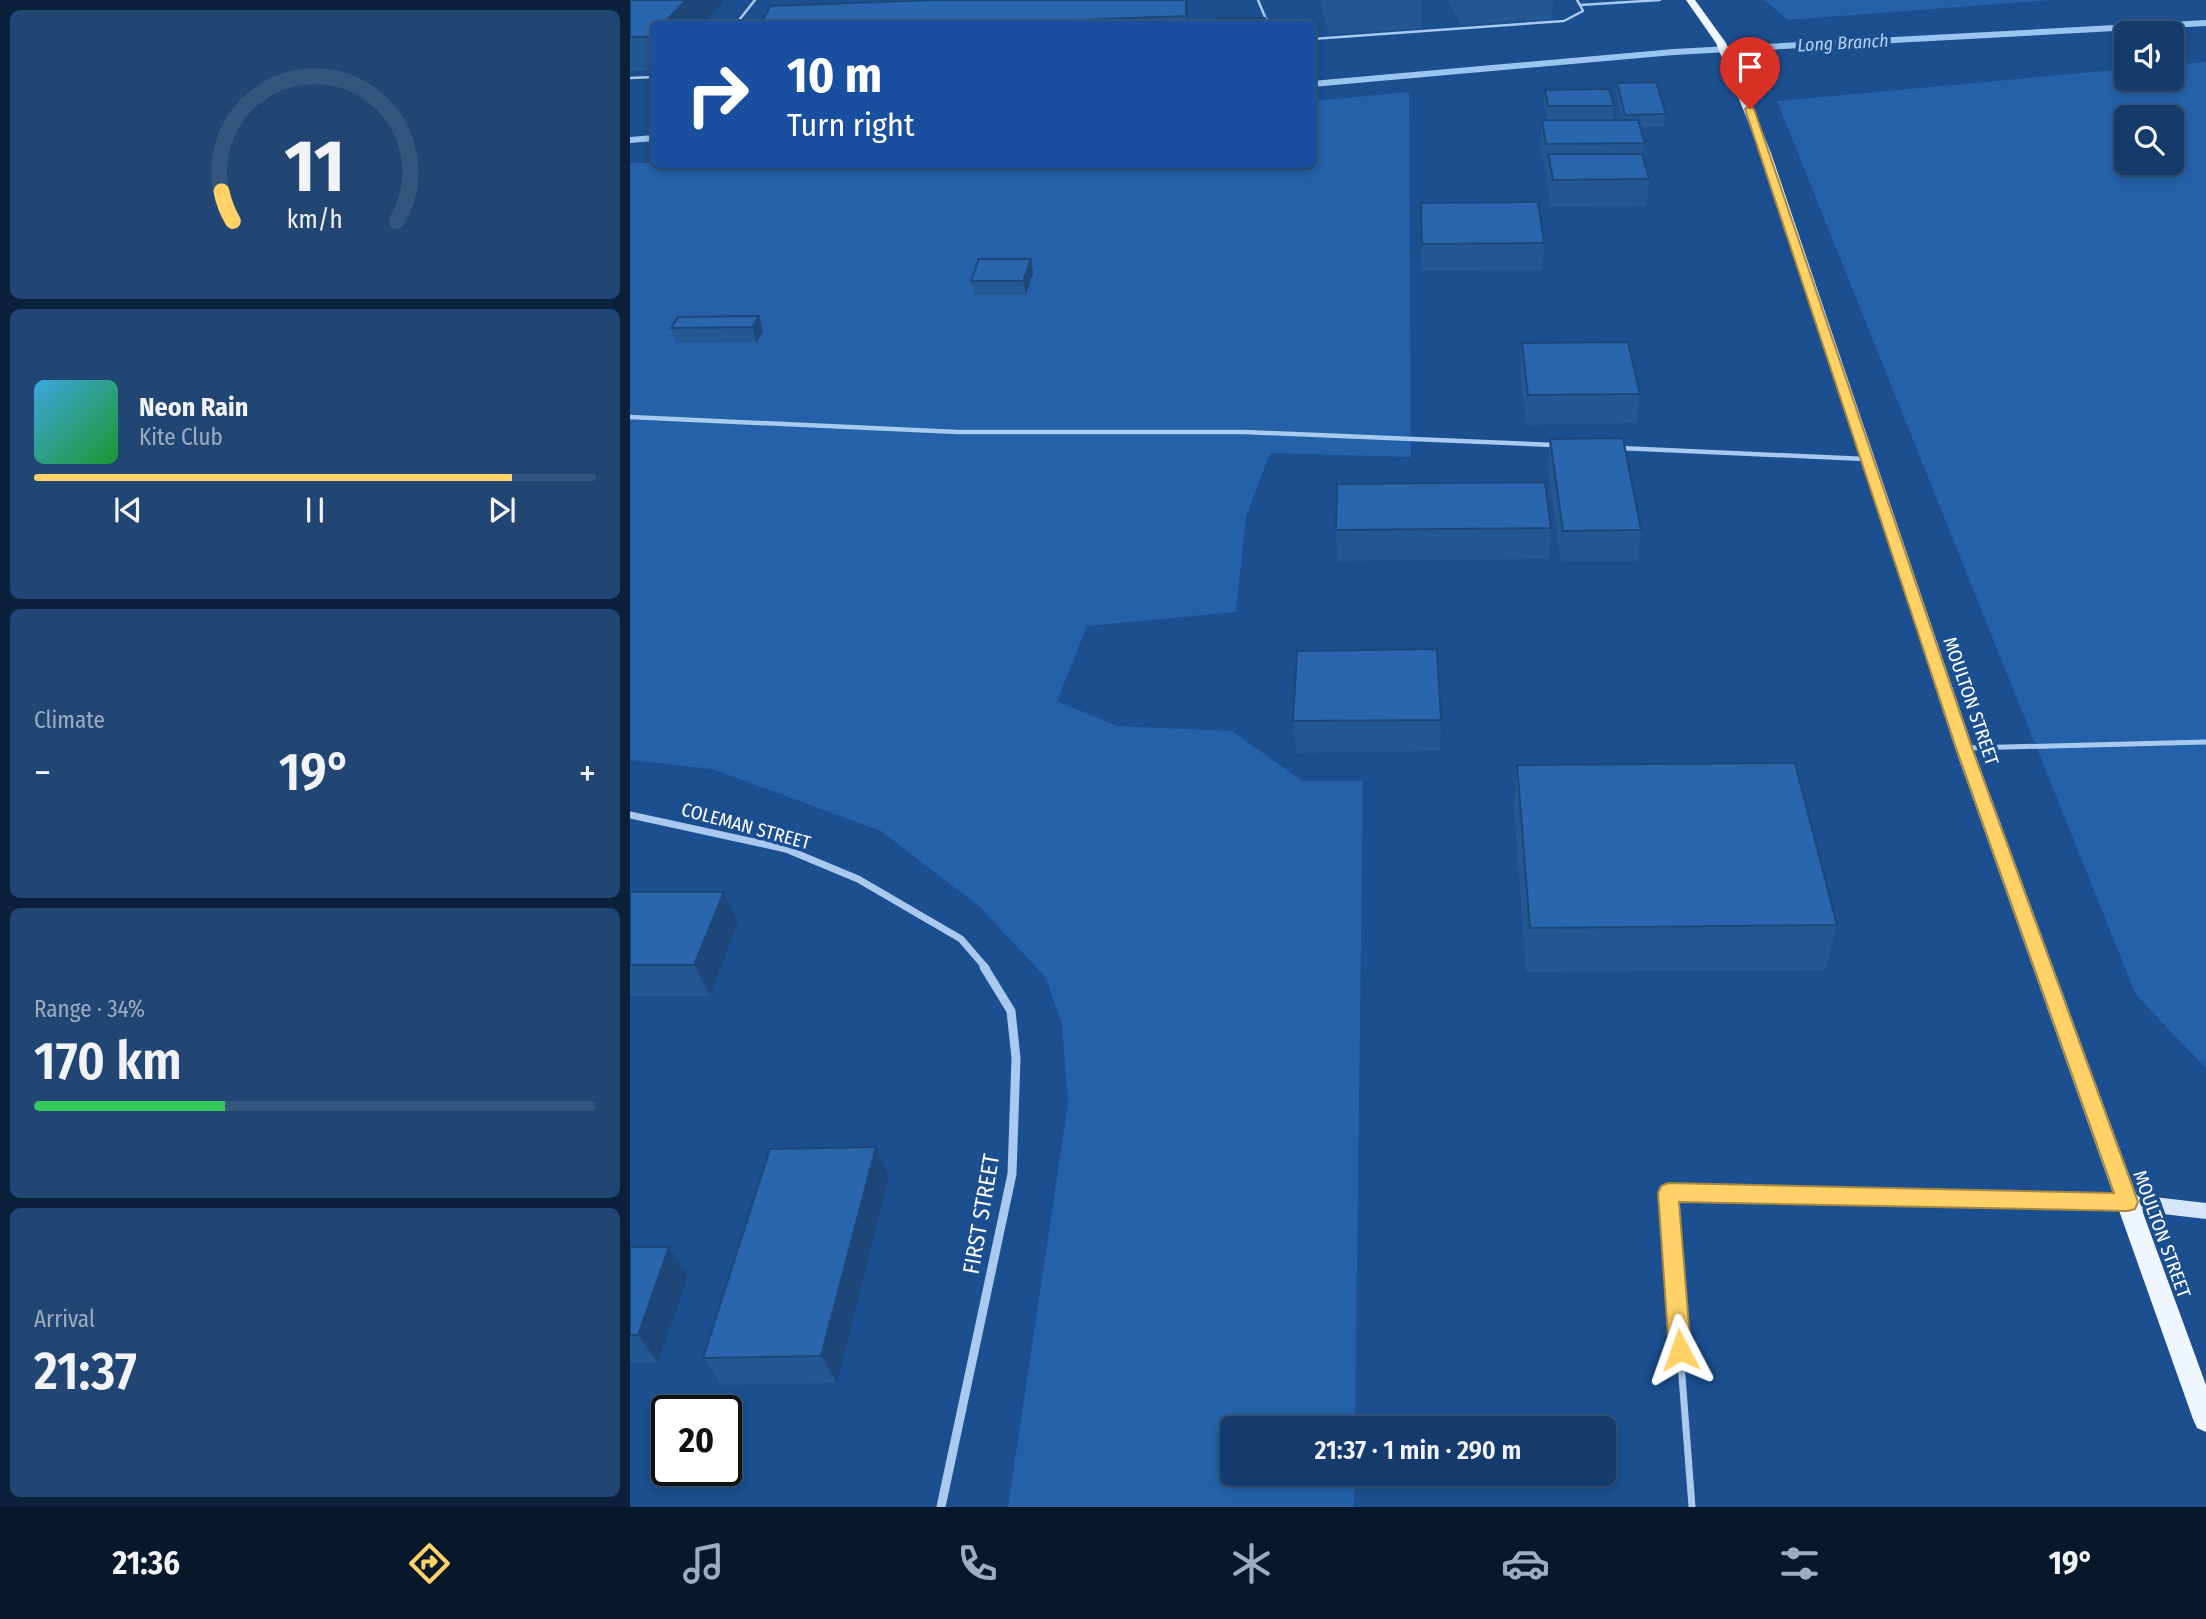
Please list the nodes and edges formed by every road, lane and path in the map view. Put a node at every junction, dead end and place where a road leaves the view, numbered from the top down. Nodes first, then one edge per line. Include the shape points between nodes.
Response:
1 (755, 0) edge
2 (1258, 0) edge
3 (1577, 0) edge
4 (1660, 0) edge
5 (1693, 2) edge
6 (1580, 5) junction
7 (738, 21) edge
8 (1267, 21) edge
9 (1316, 39) edge
10 (651, 77) edge
11 (630, 78) edge
12 (630, 417) edge
13 (1559, 446) edge
14 (1615, 448) edge
15 (1868, 459) junction
16 (2206, 742) edge
17 (1964, 748) junction
18 (630, 815) edge
19 (961, 939) joint
20 (2128, 1202) junction
21 (2206, 1211) edge
22 (2206, 1419) edge
23 (941, 1507) edge
24 (1692, 1507) edge

1 - 7 lane
2 - 8 lane
3 - 6 lane
4 - 6 lane
5 - 15 main road, MOULTON STREET via 1721,43 1741,87
6 - 9 lane via 1583,11 1564,22
10 - 11 lane
12 - 13 lane via 958,432 1245,432
14 - 15 lane
15 - 17 main road, MOULTON STREET
16 - 17 lane
17 - 20 main road, MOULTON STREET
18 - 19 street, COLEMAN STREET via 786,849 858,879
19 - 23 street, FIRST STREET via 988,971 1011,1011 1016,1058 1012,1174
20 - 21 street
20 - 22 main road, MOULTON STREET
20 - 24 lane via 1668,1193

